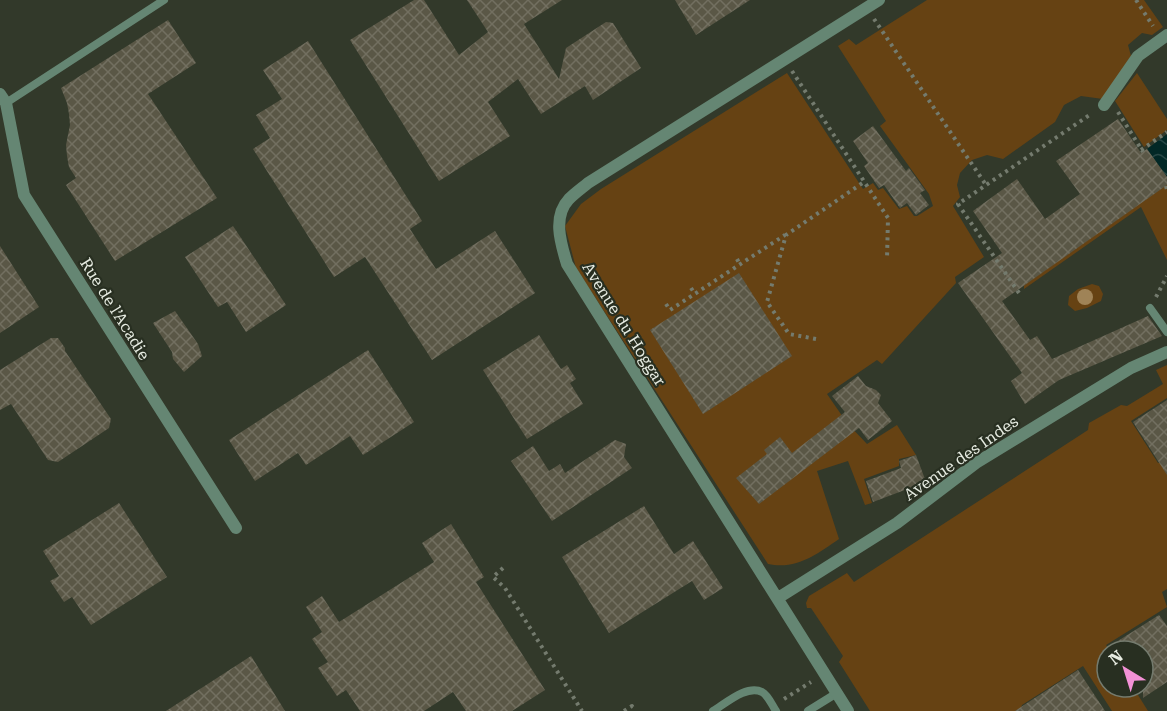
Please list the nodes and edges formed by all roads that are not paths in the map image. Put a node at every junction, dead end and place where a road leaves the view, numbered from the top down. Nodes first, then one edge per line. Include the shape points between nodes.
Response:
1 (164, 0) edge
2 (879, 0) edge
3 (1165, 37) edge
4 (3, 99) edge
5 (1107, 101) road end
6 (1150, 308) road end
7 (1167, 332) edge
8 (1167, 352) edge
9 (236, 528) dead end
10 (778, 598) junction
11 (837, 693) junction
12 (775, 708) edge
13 (713, 711) edge
14 (808, 711) edge
15 (848, 711) edge

1 - 4 lane
2 - 10 street, Avenue du Hoggar via 588,183 567,200 560,215 559,235 567,264
3 - 5 street via 1138,56
4 - 9 street, Rue de l’Acadie via 24,195
6 - 7 lane
8 - 10 street, Avenue des Indes via 1121,374 976,464 897,523
10 - 11 street, Avenue du Hoggar
11 - 14 lane
11 - 15 street, Avenue du Hoggar
12 - 13 lane via 762,692 753,690

